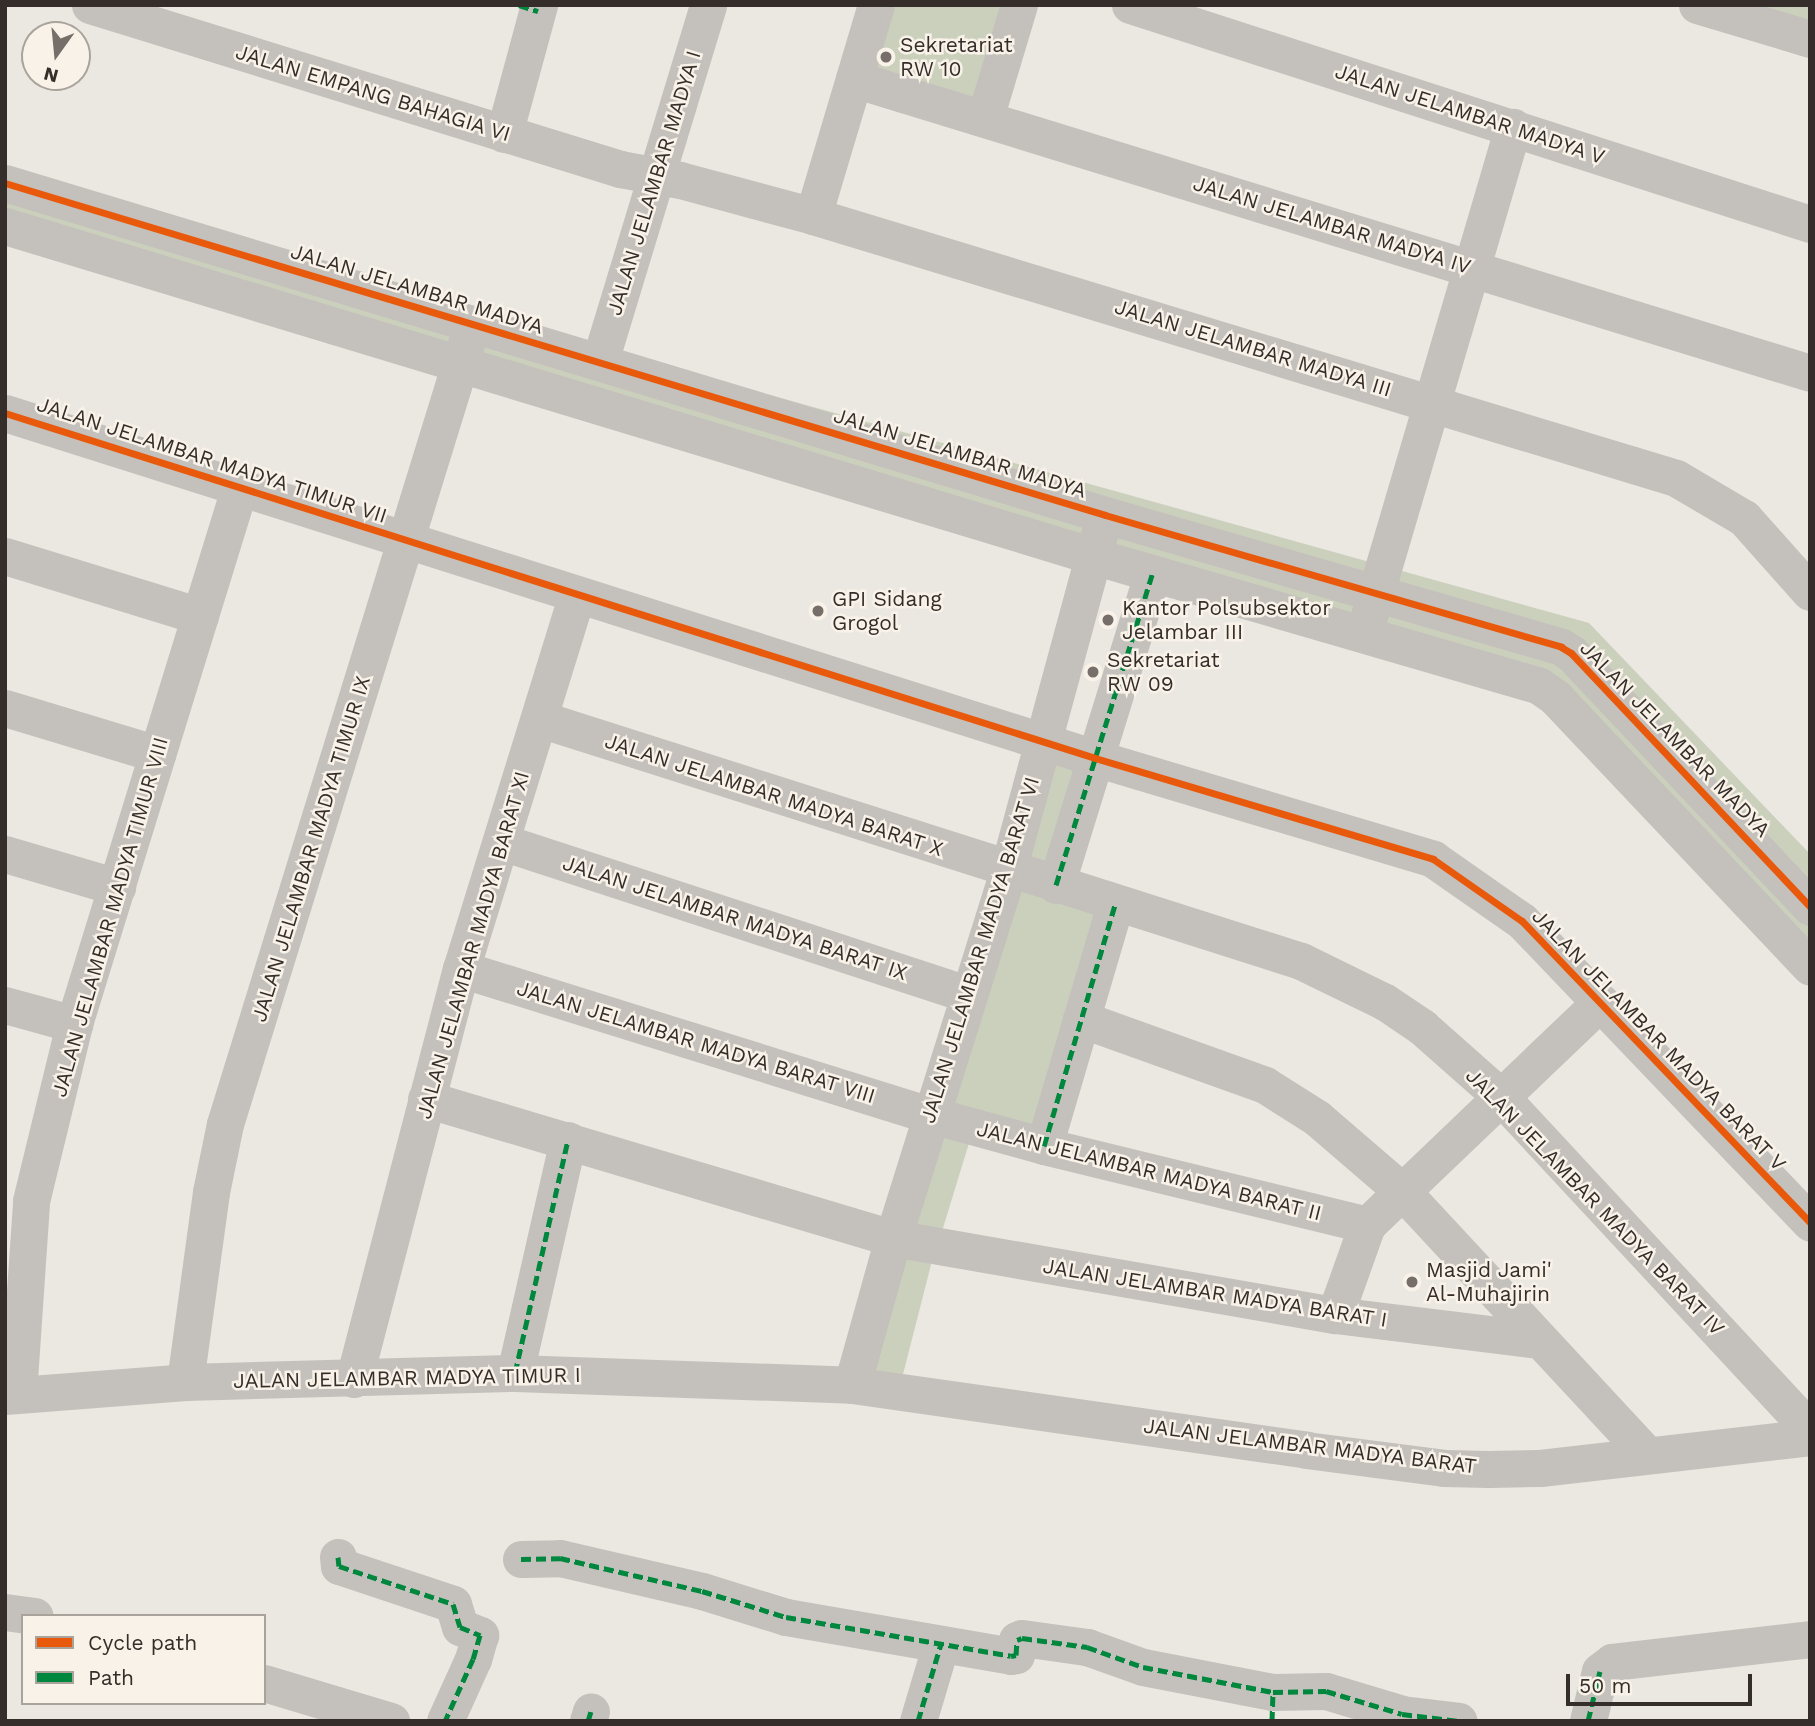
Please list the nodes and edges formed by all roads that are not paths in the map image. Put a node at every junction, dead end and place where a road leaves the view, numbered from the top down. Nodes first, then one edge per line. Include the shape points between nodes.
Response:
1 (90, 5) edge
2 (708, 5) edge
3 (876, 5) edge
4 (1019, 5) edge
5 (1129, 5) edge
6 (1697, 5) edge
7 (532, 7) edge
8 (1810, 39) edge
9 (854, 79) junction
10 (985, 118) junction
11 (1513, 127) junction
12 (504, 134) junction
13 (657, 176) junction
14 (5, 183) edge
15 (813, 216) junction
16 (1810, 223) edge
17 (5, 226) edge
18 (1472, 268) junction
19 (473, 324) junction
20 (600, 360) junction
21 (461, 363) junction
22 (1810, 373) edge
23 (1433, 402) junction
24 (5, 413) edge
25 (239, 489) junction
26 (1105, 515) junction
27 (408, 541) junction
28 (5, 556) edge
29 (1093, 556) junction
30 (1152, 573) junction
31 (1377, 592) junction
32 (1810, 592) edge
33 (577, 594) junction
34 (200, 616) junction
35 (1363, 635) junction
36 (5, 708) edge
37 (540, 719) junction
38 (1042, 739) junction
39 (157, 754) junction
40 (1096, 758) junction
41 (502, 842) junction
42 (5, 854) edge
43 (1008, 870) junction
44 (1056, 886) junction
45 (117, 887) junction
46 (1115, 904) junction
47 (1810, 907) edge
48 (1803, 947) edge
49 (461, 969) junction
50 (968, 994) junction
51 (1600, 1002) junction
52 (5, 1005) edge
53 (1082, 1019) junction
54 (74, 1024) junction
55 (1500, 1097) junction
56 (426, 1099) junction
57 (931, 1115) junction
58 (568, 1140) junction
59 (1044, 1146) junction
60 (1403, 1192) junction
61 (1810, 1222) edge
62 (1367, 1225) junction
63 (893, 1238) junction
64 (1335, 1315) junction
65 (1539, 1340) junction
66 (514, 1373) junction
67 (354, 1379) junction
68 (185, 1382) junction
69 (852, 1385) junction
70 (12, 1395) edge
71 (1810, 1430) edge
72 (1810, 1437) edge
73 (1647, 1455) junction
74 (338, 1557) dead end
75 (521, 1559) dead end
76 (1810, 1639) edge
77 (941, 1644) junction
78 (266, 1684) edge
79 (1273, 1706) edge
80 (391, 1721) edge
81 (445, 1721) edge
82 (918, 1721) edge
83 (1459, 1721) edge
84 (1588, 1721) edge

1 - 12 street, JALAN EMPANG BAHAGIA VI
2 - 13 street, JALAN JELAMBAR MADYA I
3 - 9 street
4 - 10 street
5 - 11 street, JALAN JELAMBAR MADYA V
6 - 8 street
7 - 12 street
9 - 10 street, JALAN JELAMBAR MADYA IV
9 - 15 street
10 - 18 street, JALAN JELAMBAR MADYA IV
11 - 16 street, JALAN JELAMBAR MADYA V
11 - 18 street
12 - 13 street, JALAN EMPANG BAHAGIA VI
13 - 15 street, JALAN JELAMBAR MADYA III
13 - 20 street, JALAN JELAMBAR MADYA I
14 - 19 street, JALAN JELAMBAR MADYA
15 - 23 street, JALAN JELAMBAR MADYA III
17 - 21 street
18 - 22 street, JALAN JELAMBAR MADYA IV
18 - 23 street
19 - 20 street, JALAN JELAMBAR MADYA
19 - 21 street, JALAN JELAMBAR MADYA TIMUR IX
20 - 26 street, JALAN JELAMBAR MADYA
21 - 27 street, JALAN JELAMBAR MADYA TIMUR IX
21 - 29 street
23 - 31 street
23 - 32 street, JALAN JELAMBAR MADYA III via 1676,478 1744,519
24 - 25 street, JALAN JELAMBAR MADYA TIMUR VII
25 - 27 street, JALAN JELAMBAR MADYA TIMUR VII
25 - 34 street, JALAN JELAMBAR MADYA TIMUR VIII
26 - 29 street, JALAN JELAMBAR MADYA BARAT VI
26 - 31 street, JALAN JELAMBAR MADYA
27 - 33 street, JALAN JELAMBAR MADYA TIMUR VII
27 - 68 street, JALAN JELAMBAR MADYA TIMUR IX via 225,1124
28 - 34 street
29 - 30 street
29 - 38 street, JALAN JELAMBAR MADYA BARAT VI
30 - 35 street
30 - 40 street
31 - 35 street
31 - 47 street, JALAN JELAMBAR MADYA via 1566,649
33 - 37 street, JALAN JELAMBAR MADYA BARAT XI
33 - 38 street, JALAN JELAMBAR MADYA BARAT V
34 - 39 street, JALAN JELAMBAR MADYA TIMUR VIII
35 - 48 street via 1548,691
36 - 39 street
37 - 41 street, JALAN JELAMBAR MADYA BARAT XI
37 - 43 street, JALAN JELAMBAR MADYA BARAT X
38 - 40 street, JALAN JELAMBAR MADYA BARAT V
38 - 43 street, JALAN JELAMBAR MADYA BARAT VI
39 - 45 street, JALAN JELAMBAR MADYA TIMUR VIII
40 - 44 street
40 - 51 street, JALAN JELAMBAR MADYA BARAT V via 1433,859 1522,920
41 - 49 street, JALAN JELAMBAR MADYA BARAT XI
41 - 50 street, JALAN JELAMBAR MADYA BARAT IX
42 - 45 street
43 - 44 street, JALAN JELAMBAR MADYA BARAT IV
43 - 50 street, JALAN JELAMBAR MADYA BARAT VI
44 - 46 street, JALAN JELAMBAR MADYA BARAT IV
45 - 54 street, JALAN JELAMBAR MADYA TIMUR VIII
46 - 53 street
46 - 55 street, JALAN JELAMBAR MADYA BARAT IV via 1301,961 1341,978 1422,1027
49 - 56 street, JALAN JELAMBAR MADYA BARAT XI
49 - 57 street, JALAN JELAMBAR MADYA BARAT VIII
50 - 57 street, JALAN JELAMBAR MADYA BARAT VI
51 - 55 street
51 - 61 street, JALAN JELAMBAR MADYA BARAT V
52 - 54 street
53 - 59 street
53 - 60 street via 1278,1091 1317,1118
54 - 70 street, JALAN JELAMBAR MADYA TIMUR VIII via 31,1201
55 - 60 street
55 - 71 street, JALAN JELAMBAR MADYA BARAT IV
56 - 58 street, JALAN JELAMBAR MADYA BARAT I
56 - 67 street, JALAN JELAMBAR MADYA BARAT XI
57 - 59 street, JALAN JELAMBAR MADYA BARAT II
57 - 63 street, JALAN JELAMBAR MADYA BARAT VI
58 - 63 street, JALAN JELAMBAR MADYA BARAT I
58 - 66 street
59 - 62 street, JALAN JELAMBAR MADYA BARAT II
60 - 62 street
60 - 65 street
62 - 64 street
63 - 64 street, JALAN JELAMBAR MADYA BARAT I
63 - 69 street, JALAN JELAMBAR MADYA BARAT VI
64 - 65 street, JALAN JELAMBAR MADYA BARAT I
65 - 73 street
66 - 67 street, JALAN JELAMBAR MADYA TIMUR I
66 - 69 street, JALAN JELAMBAR MADYA TIMUR I
67 - 68 street, JALAN JELAMBAR MADYA TIMUR I
68 - 70 street, JALAN JELAMBAR MADYA TIMUR I
69 - 73 street, JALAN JELAMBAR MADYA BARAT via 1444,1468 1540,1468
72 - 73 street, JALAN JELAMBAR MADYA BARAT
74 - 81 street via 339,1566 453,1604 460,1627 480,1635
75 - 77 street via 559,1558 702,1591 786,1617
76 - 84 street via 1612,1662 1600,1671
77 - 79 street via 1011,1656 1016,1655 1019,1638 1087,1647
77 - 82 street
78 - 80 street
79 - 83 street via 1326,1691 1402,1714

